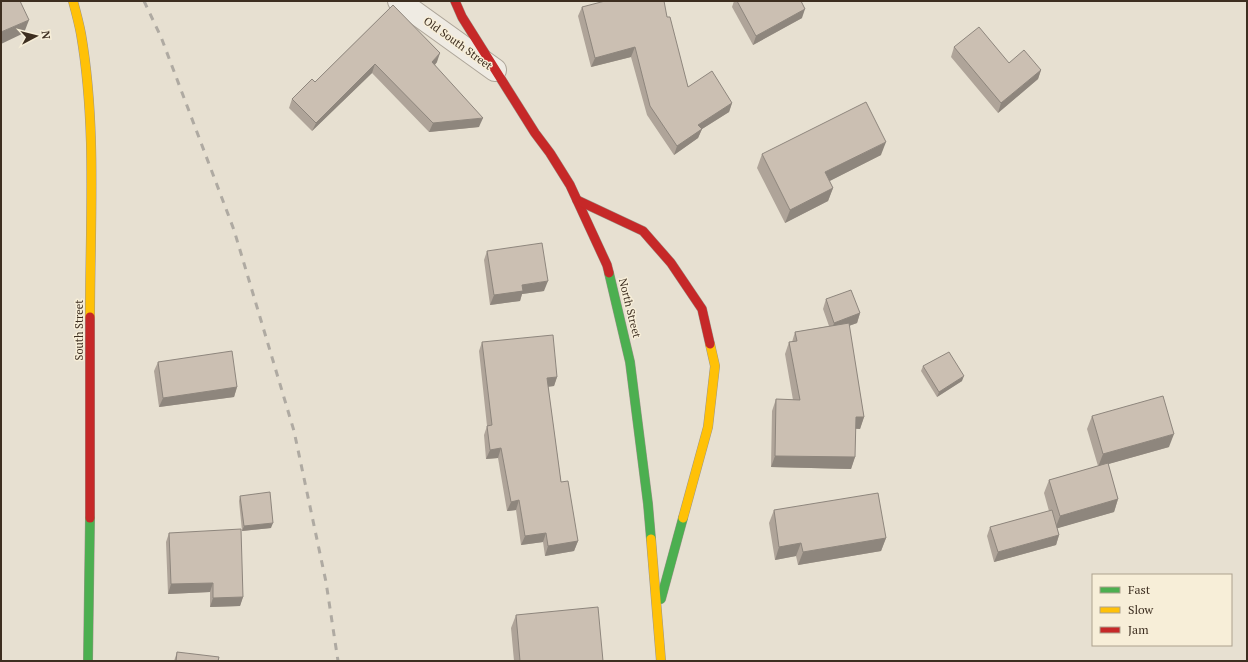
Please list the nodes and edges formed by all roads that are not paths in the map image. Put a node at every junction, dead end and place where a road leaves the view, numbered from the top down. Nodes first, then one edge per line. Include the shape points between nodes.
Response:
1 (73, 1) edge
2 (399, 1) edge
3 (455, 1) edge
4 (497, 72) junction
5 (577, 200) junction
6 (657, 614) junction
7 (88, 661) edge
8 (661, 661) edge

1 - 7 street, South Street via 81,33 90,110 92,196
2 - 4 street, Old South Street
3 - 4 street, North Street via 462,17
4 - 5 street, North Street via 566,178
5 - 6 street, North Street via 607,265 630,362 648,504
5 - 6 street via 643,231 671,263 702,309 715,366 708,428
6 - 8 street, North Street

